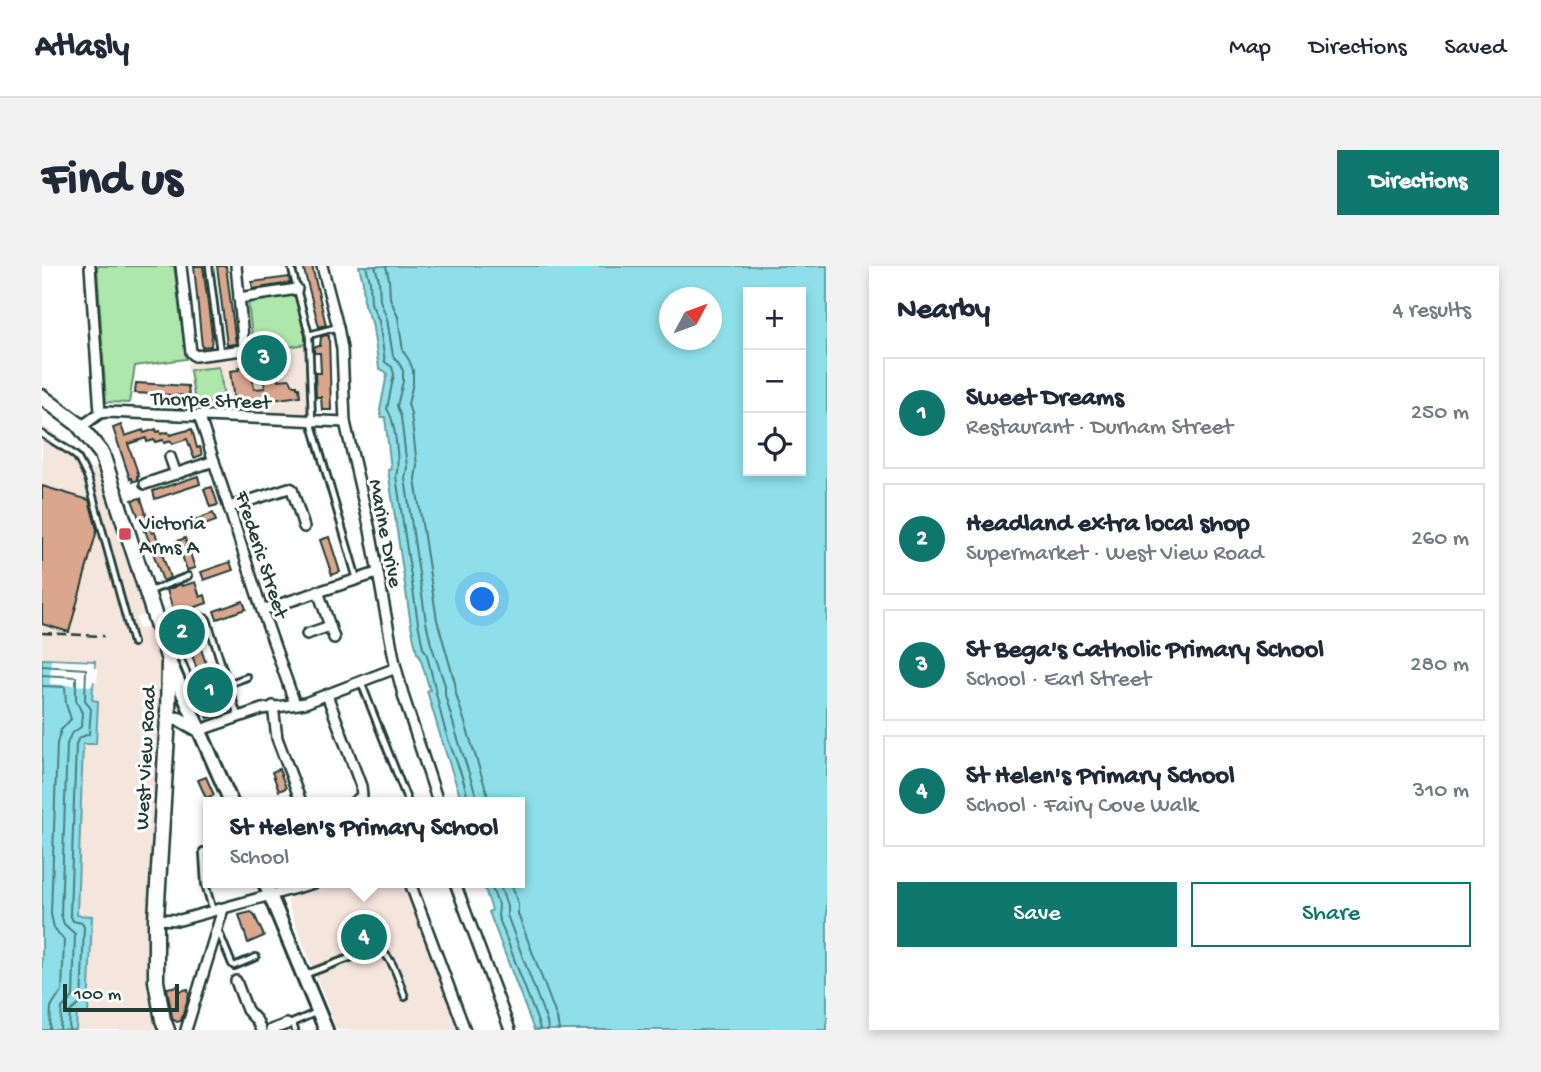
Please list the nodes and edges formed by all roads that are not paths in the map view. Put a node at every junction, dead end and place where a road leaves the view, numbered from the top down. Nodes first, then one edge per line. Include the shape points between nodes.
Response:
1 (90, 266) edge
2 (181, 266) edge
3 (209, 266) edge
4 (236, 266) edge
5 (291, 266) edge
6 (322, 266) edge
7 (297, 289) junction
8 (239, 298) junction
9 (338, 327) junction
10 (309, 335) junction
11 (220, 353) junction
12 (42, 397) edge
13 (100, 413) junction
14 (199, 415) junction
15 (312, 421) junction
16 (345, 422) junction
17 (81, 427) junction
18 (42, 434) edge
19 (170, 457) dead end
20 (214, 461) junction
21 (176, 474) junction
22 (145, 484) dead end
23 (229, 507) junction
24 (304, 527) dead end
25 (377, 573) junction
26 (188, 576) dead end
27 (356, 579) junction
28 (147, 592) junction
29 (318, 592) junction
30 (262, 610) junction
31 (330, 626) junction
32 (307, 634) dead end
33 (161, 636) junction
34 (334, 638) dead end
35 (133, 643) dead end
36 (169, 660) junction
37 (396, 668) junction
38 (247, 677) dead end
39 (361, 682) junction
40 (228, 684) junction
41 (327, 695) junction
42 (295, 704) junction
43 (273, 706) junction
44 (191, 710) junction
45 (238, 716) junction
46 (168, 718) junction
47 (200, 730) junction
48 (229, 797) edge
49 (298, 797) edge
50 (361, 797) edge
51 (406, 797) edge
52 (436, 797) edge
53 (207, 888) edge
54 (412, 888) edge
55 (457, 888) edge
56 (268, 889) edge
57 (218, 910) junction
58 (156, 919) junction
59 (217, 929) junction
60 (256, 957) dead end
61 (303, 975) junction
62 (236, 981) dead end
63 (405, 998) dead end
64 (319, 1012) junction
65 (291, 1027) edge
66 (167, 1030) edge
67 (186, 1030) edge
68 (261, 1030) edge
69 (271, 1030) edge
70 (326, 1030) edge
71 (465, 1030) edge
72 (510, 1030) edge

1 - 13 street
2 - 11 street via 191,352 195,356
3 - 11 lane
4 - 8 street
5 - 7 lane
6 - 9 street, Marine Drive
7 - 8 street
7 - 10 lane
8 - 11 street via 244,348
9 - 10 lane
9 - 16 street, Marine Drive
10 - 15 lane
12 - 17 main road, West View Road
13 - 14 street, Thorpe Street
13 - 17 street
14 - 15 street, Thorpe Street
14 - 20 street, Frederic Street
15 - 16 street, Thorpe Street
15 - 27 lane
16 - 25 street, Marine Drive
17 - 28 main road, West View Road via 102,454
18 - 35 lane via 77,457 88,478
19 - 21 street
20 - 21 street
20 - 23 street, Frederic Street
21 - 22 street
23 - 24 street via 289,488
23 - 30 street, Frederic Street
25 - 27 street
25 - 37 street, Marine Drive
26 - 28 lane
27 - 29 street
28 - 33 main road, West View Road
29 - 30 street
29 - 31 street
30 - 42 street, Frederic Street
31 - 32 street
31 - 34 street
33 - 36 main road, West View Road
33 - 40 lane via 205,617
33 - 44 lane via 176,648 197,698
36 - 44 street
36 - 46 main road, West View Road
37 - 39 street
37 - 52 street, Marine Drive
38 - 40 lane
39 - 41 street
39 - 51 lane
40 - 45 lane
41 - 42 street
41 - 50 street via 361,786
42 - 43 street
43 - 45 street
43 - 49 street via 277,738
44 - 47 street
45 - 47 street
46 - 47 street
46 - 58 main road, West View Road
47 - 48 street
53 - 57 lane
54 - 71 street
55 - 72 street
56 - 57 street
56 - 61 street
57 - 58 street via 180,920
57 - 59 street
58 - 66 main road, West View Road via 156,981
59 - 60 lane via 232,964
59 - 67 street
61 - 63 lane via 376,948 388,958
61 - 64 street
62 - 68 street
64 - 65 lane
64 - 70 street
65 - 69 street

